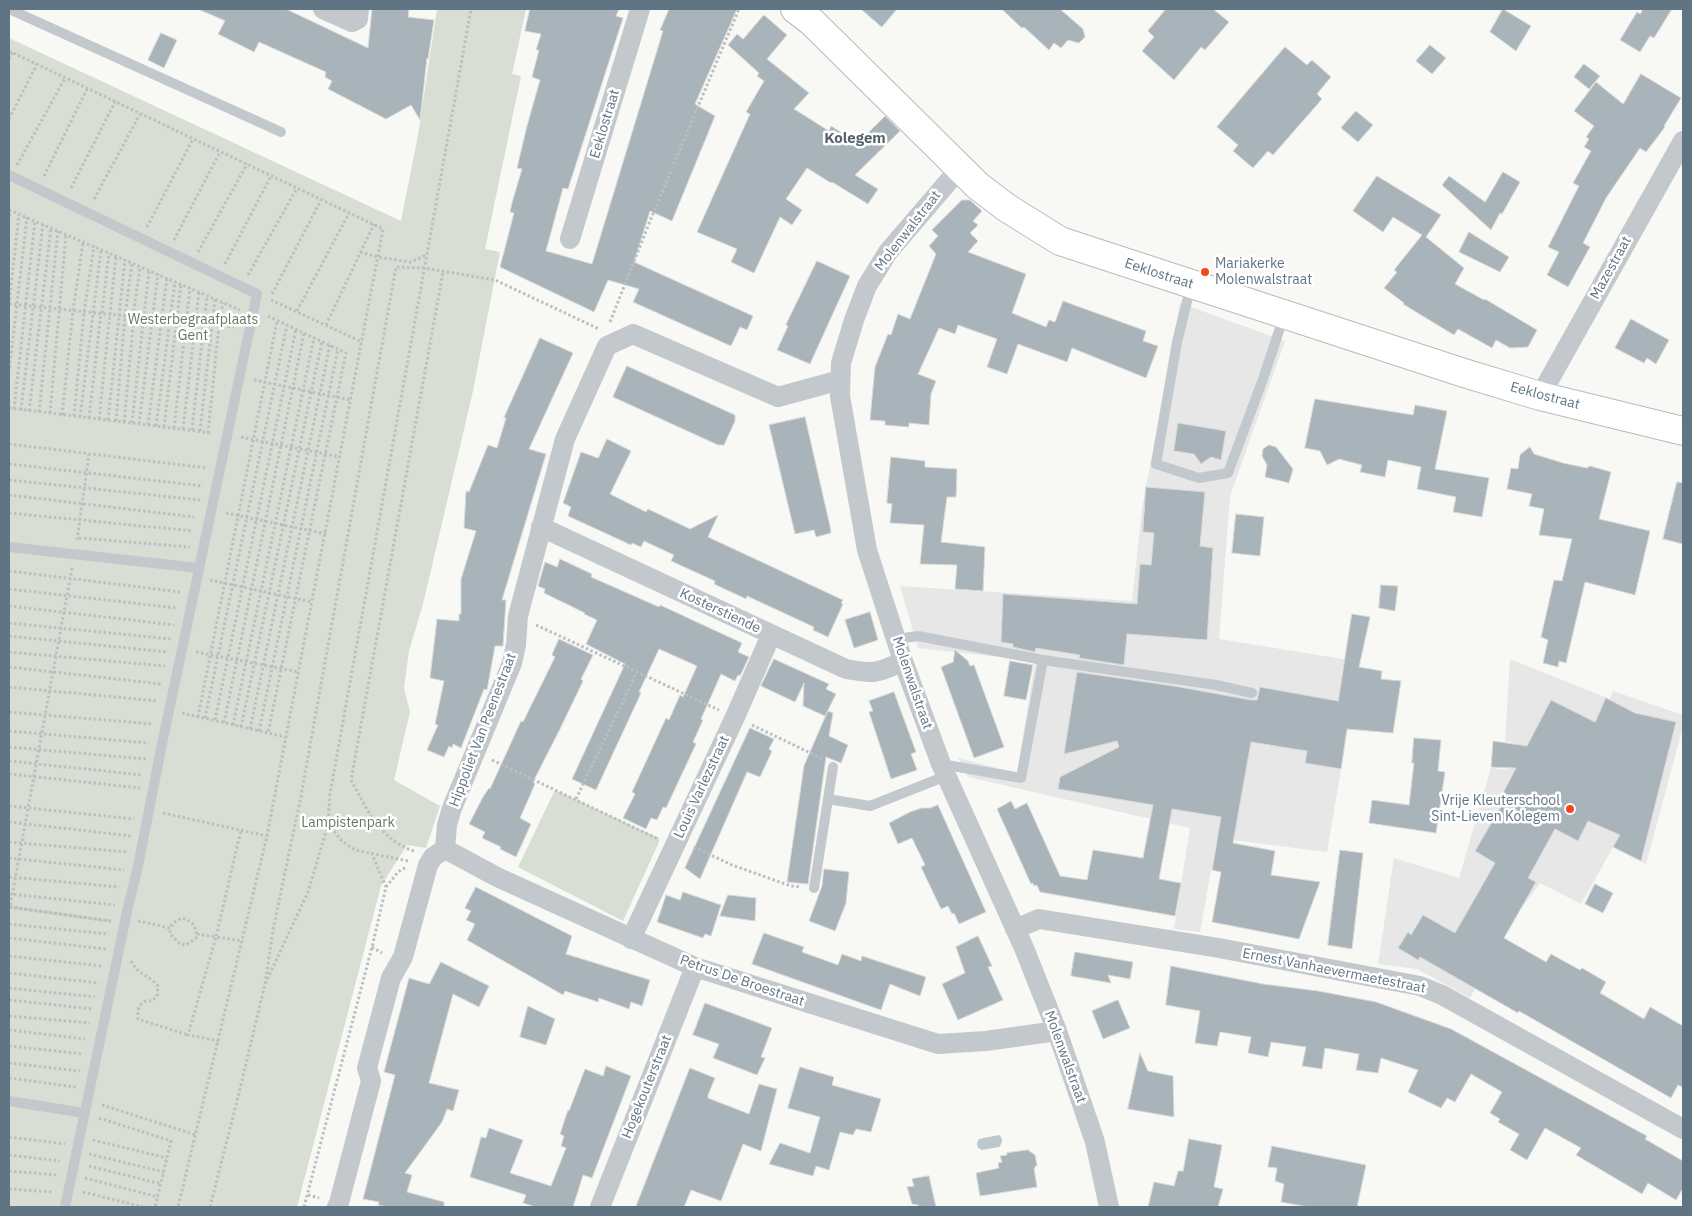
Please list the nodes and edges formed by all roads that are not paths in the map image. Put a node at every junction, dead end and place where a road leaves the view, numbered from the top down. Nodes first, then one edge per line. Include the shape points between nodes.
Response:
1 (9, 9) edge
2 (323, 9) edge
3 (359, 9) edge
4 (640, 9) edge
5 (795, 9) edge
6 (281, 132) dead end
7 (1683, 141) edge
8 (960, 168) junction
9 (10, 176) edge
10 (570, 239) dead end
11 (1191, 284) junction
12 (1284, 316) junction
13 (840, 380) junction
14 (1540, 396) junction
15 (1683, 431) edge
16 (541, 527) junction
17 (9, 547) edge
18 (198, 572) junction
19 (771, 635) junction
20 (897, 639) junction
21 (1043, 660) junction
22 (903, 661) junction
23 (1252, 693) dead end
24 (833, 767) road end
25 (943, 770) junction
26 (828, 799) junction
27 (436, 857) junction
28 (814, 888) road end
29 (1015, 929) junction
30 (631, 939) junction
31 (695, 967) junction
32 (1057, 1032) junction
33 (9, 1101) edge
34 (84, 1113) junction
35 (1683, 1129) edge
36 (65, 1207) edge
37 (337, 1207) edge
38 (600, 1207) edge
39 (1109, 1207) edge

1 - 6 lane
2 - 3 street via 352,22 358,19
4 - 10 street, Eeklostraat
5 - 8 street, Eeklostraat
7 - 14 street, Mazestraat
8 - 11 street, Eeklostraat via 1007,208 1060,242
8 - 13 street, Molenwalstraat via 888,252 866,286 841,363
9 - 18 lane via 257,294
11 - 12 street, Eeklostraat
11 - 12 lane via 1177,342 1156,464 1199,478 1228,473
12 - 14 street, Eeklostraat
13 - 16 street, Hippoliet Van Peenestraat via 778,398 633,334 609,338 565,439
13 - 20 street, Molenwalstraat via 840,396 868,550
14 - 15 street, Eeklostraat
16 - 19 street, Kosterstiende
16 - 27 street, Hippoliet Van Peenestraat via 518,616 512,663
17 - 18 lane
18 - 34 lane
19 - 22 street, Kosterstiende via 846,669 870,673 886,670
19 - 30 street, Louis Varlezstraat
20 - 21 lane via 918,636
20 - 22 street, Molenwalstraat
21 - 23 lane
21 - 25 lane via 1021,778
22 - 25 street, Molenwalstraat
24 - 26 lane
25 - 26 lane via 870,806
25 - 29 street, Molenwalstraat
26 - 28 lane
27 - 30 street, Petrus De Broestraat via 498,877
27 - 37 street, Hippoliet Van Peenestraat via 403,957 391,978 367,1068 371,1081
29 - 32 street, Molenwalstraat
29 - 35 street, Ernest Vanhaevermaetestraat via 1039,919 1219,948 1420,986 1442,995
30 - 31 street, Petrus De Broestraat
31 - 32 street, Petrus De Broestraat via 938,1044
31 - 38 street, Hogekouterstraat
32 - 39 street, Molenwalstraat via 1095,1142
33 - 34 lane
34 - 36 lane via 77,1177

